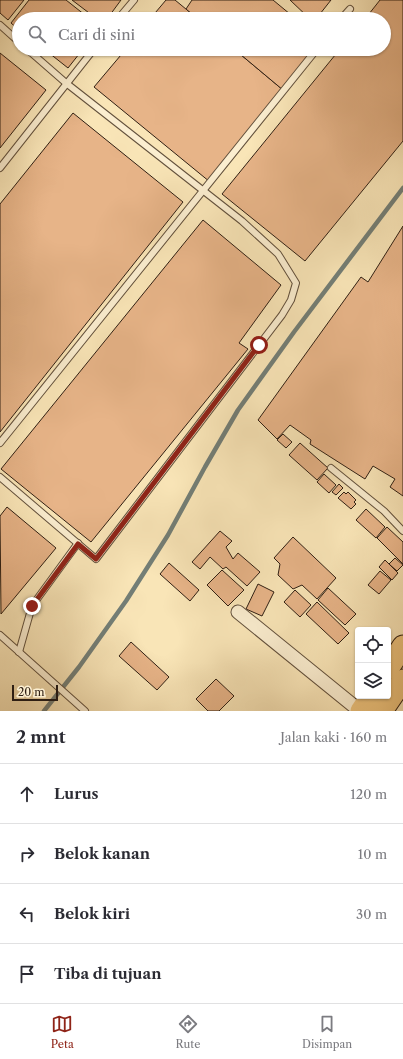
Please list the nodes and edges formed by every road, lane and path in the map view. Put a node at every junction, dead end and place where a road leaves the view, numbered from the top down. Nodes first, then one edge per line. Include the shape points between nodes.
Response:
1 (134, 0) edge
2 (350, 9) dead end
3 (124, 12) edge
4 (347, 12) edge
5 (0, 25) edge
6 (12, 36) edge
7 (36, 56) edge
8 (88, 56) edge
9 (311, 56) edge
10 (66, 83) junction
11 (0, 168) edge
12 (202, 191) junction
13 (0, 443) edge
14 (332, 468) dead end
15 (0, 477) edge
16 (403, 531) edge
17 (78, 544) junction
18 (238, 612) dead end
19 (0, 635) edge
20 (403, 646) edge
21 (20, 652) junction
22 (391, 664) edge
23 (403, 680) edge
24 (369, 699) edge
25 (83, 709) edge
26 (360, 711) edge
27 (382, 711) edge

1 - 3 lane
2 - 4 lane
5 - 6 lane
7 - 10 lane
8 - 10 lane
9 - 12 lane
10 - 11 lane
10 - 12 lane
12 - 13 lane
12 - 17 lane via 242,221 278,254 296,283 291,300 96,559
14 - 16 lane via 384,511
15 - 17 lane
17 - 21 lane via 32,606
18 - 26 street
19 - 21 lane
20 - 22 highway
21 - 25 lane
23 - 27 highway
24 - 26 highway

